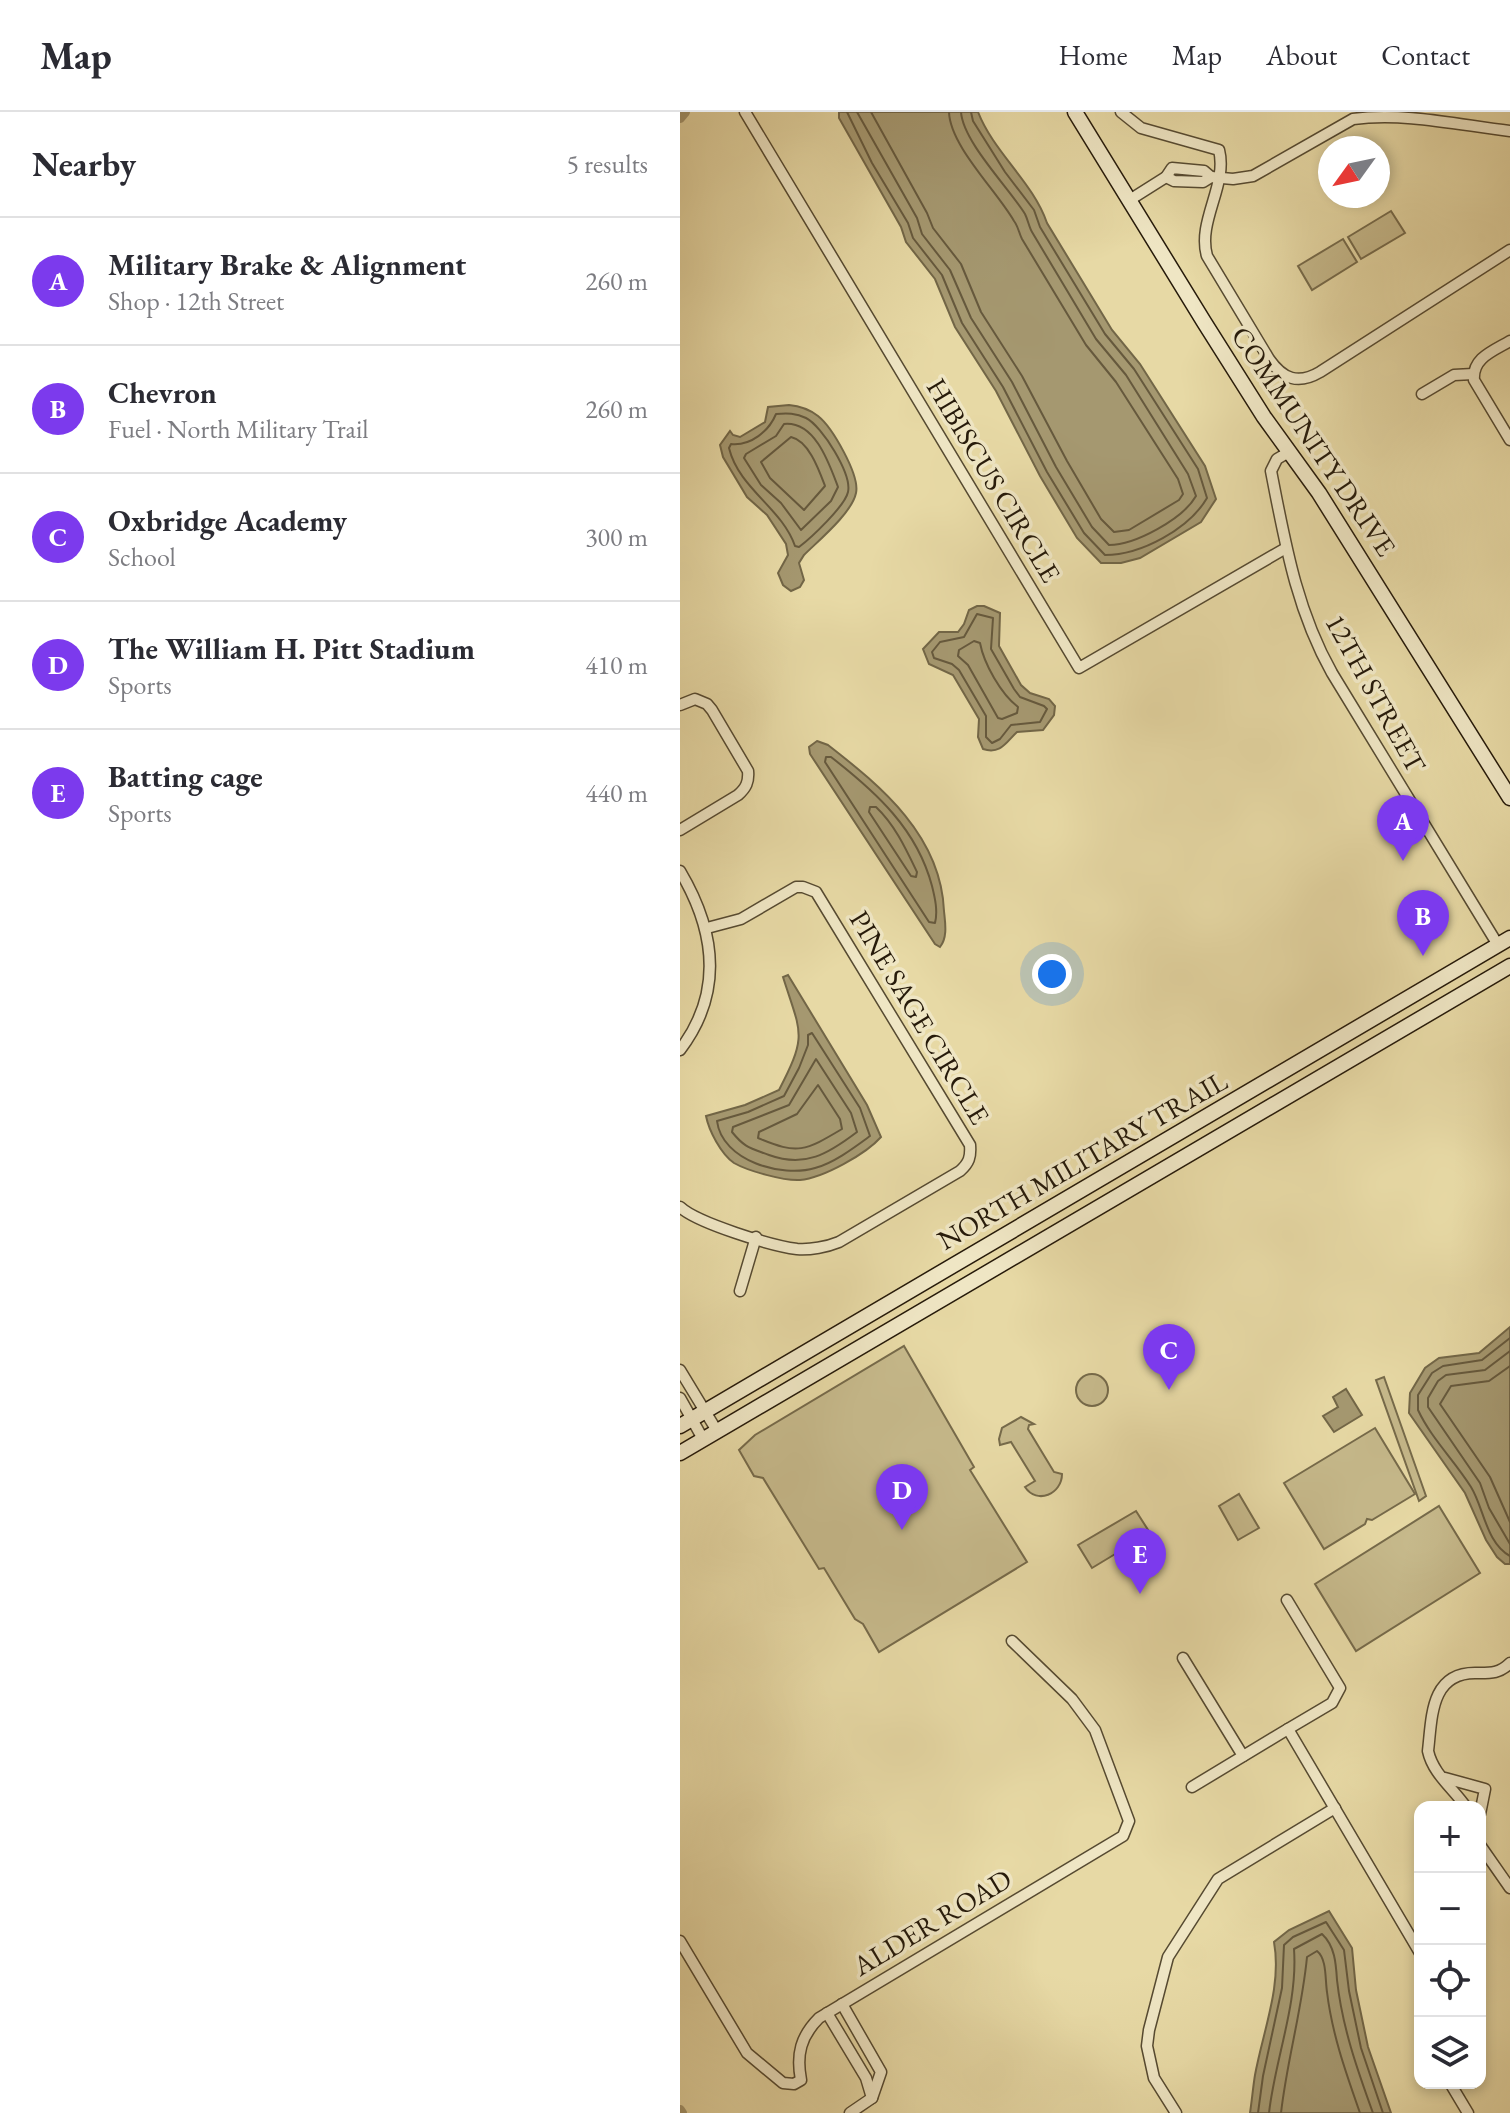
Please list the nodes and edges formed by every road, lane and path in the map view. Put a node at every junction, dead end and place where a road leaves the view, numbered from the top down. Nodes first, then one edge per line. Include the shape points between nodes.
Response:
1 (745, 112) edge
2 (1075, 112) edge
3 (1121, 112) edge
4 (1436, 116) edge
5 (1510, 131) edge
6 (1215, 177) junction
7 (1128, 201) junction
8 (1510, 250) edge
9 (1510, 341) edge
10 (1473, 374) junction
11 (1422, 394) dead end
12 (1510, 440) edge
13 (1289, 452) junction
14 (1286, 548) junction
15 (680, 705) edge
16 (1510, 798) edge
17 (680, 830) edge
18 (680, 871) edge
19 (707, 928) junction
20 (1504, 942) edge
21 (1510, 966) edge
22 (680, 1050) edge
23 (1138, 1157) junction
24 (1151, 1178) junction
25 (680, 1207) edge
26 (756, 1237) junction
27 (740, 1291) dead end
28 (680, 1370) edge
29 (680, 1398) edge
30 (692, 1419) edge
31 (710, 1435) junction
32 (680, 1453) edge
33 (1287, 1600) dead end
34 (1012, 1641) dead end
35 (1183, 1658) dead end
36 (1510, 1663) edge
37 (1288, 1729) junction
38 (1243, 1756) junction
39 (1445, 1778) junction
40 (1192, 1787) dead end
41 (1462, 1801) edge
42 (1483, 1801) edge
43 (1335, 1808) junction
44 (1486, 1854) edge
45 (1510, 1888) edge
46 (680, 1941) edge
47 (1415, 1945) edge
48 (840, 2005) junction
49 (827, 2013) junction
50 (1454, 2089) edge
51 (872, 2098) junction
52 (850, 2113) edge
53 (1176, 2113) edge
54 (1468, 2113) edge

1 - 14 street, HIBISCUS CIRCLE via 1079,668
2 - 7 main road, COMMUNITY DRIVE
3 - 6 street via 1141,128 1219,150
4 - 5 street
4 - 6 street via 1353,119 1253,176
6 - 7 street via 1203,182 1166,177
6 - 8 street via 1204,238 1207,256 1269,359 1292,380 1312,377
7 - 13 main road, COMMUNITY DRIVE
9 - 10 street via 1478,361
10 - 11 street via 1454,375
10 - 12 street
13 - 14 street, 12TH STREET via 1271,471
13 - 16 main road, COMMUNITY DRIVE
14 - 20 street, 12TH STREET via 1300,603 1322,654
15 - 17 street via 695,699 707,704 749,778 738,795
18 - 19 street
19 - 22 street via 706,997
19 - 26 street, PINE SAGE CIRCLE via 741,919 796,887 816,892 970,1145 969,1161 960,1171 839,1242 797,1249
20 - 23 main road, NORTH MILITARY TRAIL
21 - 24 main road, NORTH MILITARY TRAIL
23 - 24 main road
23 - 30 main road, NORTH MILITARY TRAIL
24 - 31 main road, NORTH MILITARY TRAIL
25 - 26 street, PINE SAGE CIRCLE via 698,1220
26 - 27 street
28 - 30 street
29 - 30 street
30 - 31 street
31 - 32 main road, NORTH MILITARY TRAIL
33 - 37 street via 1340,1688 1332,1703
34 - 48 street, ALDER ROAD via 1072,1699 1095,1730 1129,1821 1123,1836
35 - 38 street
36 - 39 street via 1495,1673 1453,1678 1438,1692 1428,1751
37 - 38 street
37 - 43 street
38 - 40 street
39 - 41 street
39 - 42 street via 1485,1789
43 - 47 street
43 - 53 street via 1218,1879 1168,1957 1147,2046 1154,2078
44 - 45 street
46 - 49 street via 736,2039 783,2083 801,2080 801,2042
48 - 49 street
48 - 51 street, ALDER ROAD via 881,2072
49 - 51 street via 866,2078
50 - 54 street
51 - 52 street

